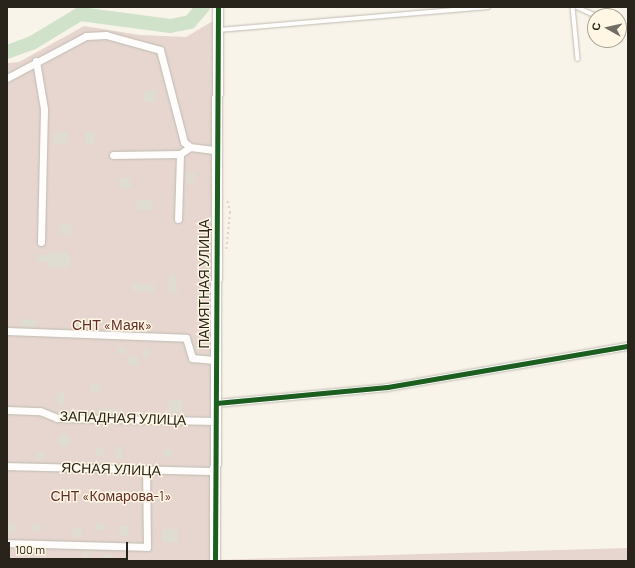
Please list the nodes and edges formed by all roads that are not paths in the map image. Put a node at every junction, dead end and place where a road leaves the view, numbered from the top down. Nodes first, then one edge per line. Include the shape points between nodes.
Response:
1 (218, 7) edge
2 (488, 7) edge
3 (573, 7) edge
4 (577, 7) edge
5 (587, 12) edge
6 (218, 30) junction
7 (578, 58) dead end
8 (36, 61) junction
9 (7, 78) edge
10 (190, 147) junction
11 (216, 150) junction
12 (180, 154) junction
13 (113, 155) dead end
14 (178, 219) dead end
15 (42, 242) dead end
16 (7, 331) edge
17 (628, 346) edge
18 (217, 360) junction
19 (216, 403) junction
20 (7, 410) edge
21 (216, 421) junction
22 (7, 466) edge
23 (146, 470) junction
24 (216, 471) junction
25 (7, 543) edge
26 (215, 561) edge

1 - 6 street, ПАМЯТНАЯ УЛИЦА
2 - 6 lane
3 - 7 lane
4 - 5 lane
6 - 11 street, ПАМЯТНАЯ УЛИЦА
8 - 9 street
8 - 10 street via 86,36 106,35 160,50 184,142
8 - 15 street via 44,109
10 - 11 street
10 - 12 street
11 - 18 street, ПАМЯТНАЯ УЛИЦА
12 - 13 street
12 - 14 street
16 - 18 street via 186,338 192,358
17 - 19 street via 387,387
18 - 19 street, ПАМЯТНАЯ УЛИЦА
19 - 21 street, ПАМЯТНАЯ УЛИЦА
20 - 21 street, ЗАПАДНАЯ УЛИЦА via 40,411 57,418
21 - 24 street, ПАМЯТНАЯ УЛИЦА
22 - 23 street, ЯСНАЯ УЛИЦА
23 - 24 street, ЯСНАЯ УЛИЦА
23 - 25 street via 147,547
24 - 26 street, ПАМЯТНАЯ УЛИЦА

